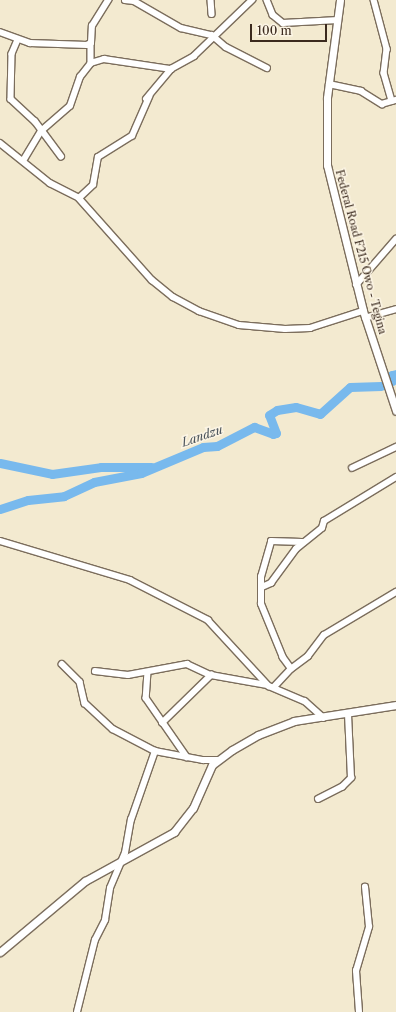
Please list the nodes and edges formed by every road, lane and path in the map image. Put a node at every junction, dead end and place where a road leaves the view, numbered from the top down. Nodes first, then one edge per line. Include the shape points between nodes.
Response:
1 (108, 0) edge
2 (125, 0) edge
3 (211, 0) edge
4 (252, 0) edge
5 (268, 0) edge
6 (340, 0) edge
7 (374, 0) edge
8 (212, 14) dead end
9 (338, 20) junction
10 (0, 32) edge
11 (212, 35) junction
12 (18, 40) junction
13 (90, 43) junction
14 (91, 63) junction
15 (267, 68) dead end
16 (171, 69) junction
17 (329, 84) junction
18 (394, 100) edge
19 (41, 131) junction
20 (0, 143) edge
21 (61, 156) dead end
22 (23, 161) junction
23 (79, 198) junction
24 (396, 239) edge
25 (356, 285) junction
26 (396, 309) edge
27 (364, 314) junction
28 (396, 411) edge
29 (396, 447) edge
30 (352, 468) dead end
31 (396, 477) edge
32 (0, 541) edge
33 (302, 542) junction
34 (262, 587) junction
35 (396, 592) edge
36 (62, 664) dead end
37 (291, 669) junction
38 (95, 671) dead end
39 (148, 672) junction
40 (212, 675) junction
41 (272, 687) junction
42 (396, 705) edge
43 (348, 714) junction
44 (324, 718) junction
45 (162, 723) junction
46 (155, 751) junction
47 (187, 757) junction
48 (218, 760) junction
49 (318, 799) dead end
50 (118, 862) junction
51 (365, 886) dead end
52 (0, 952) edge
53 (77, 1012) edge
54 (359, 1012) edge

1 - 13 street via 92,26
2 - 11 street via 134,1 181,28
3 - 8 street
4 - 11 street
5 - 9 street via 273,15 283,23
6 - 9 main road, Federal Road F215 Owo - Tegina
7 - 18 street via 387,49 384,73
9 - 17 main road, Federal Road F215 Owo - Tegina
10 - 12 street
11 - 15 street via 226,47
11 - 16 street via 194,56
12 - 13 street via 71,47
12 - 19 street via 13,46 8,92 15,104
13 - 14 street
14 - 16 street via 104,59
14 - 19 street via 80,77 70,106
16 - 23 street via 148,98 132,136 98,157 94,185
17 - 18 street via 361,91 382,104
17 - 25 main road, Federal Road F215 Owo - Tegina via 326,122 327,165
19 - 21 street
19 - 22 street
20 - 22 street
22 - 23 street via 50,183
23 - 27 street via 152,280 173,297 199,311 239,325 285,329 310,328
24 - 25 street
25 - 27 main road, Federal Road F215 Owo - Tegina
26 - 27 street
27 - 28 main road, Federal Road F215 Owo - Tegina
29 - 30 street
31 - 33 street via 327,519 322,528
32 - 41 street via 130,580 159,593 213,624
33 - 34 street via 271,583
33 - 34 street via 271,541 261,577
34 - 37 street via 260,600 266,618
35 - 37 street via 324,635 308,656
36 - 46 street via 80,682 85,703 113,729
37 - 41 street
38 - 39 street via 128,675
39 - 40 street via 187,664
39 - 45 street via 146,698
40 - 41 street
40 - 45 street
41 - 44 street via 305,701
42 - 43 main road
43 - 44 main road
43 - 49 street via 351,778 342,787
44 - 48 main road via 278,726
45 - 47 street via 172,731
46 - 47 street
46 - 50 street
47 - 48 street
48 - 50 main road via 204,778 185,821 174,832
50 - 52 main road via 85,881
50 - 53 street
51 - 54 street via 369,927 356,971

